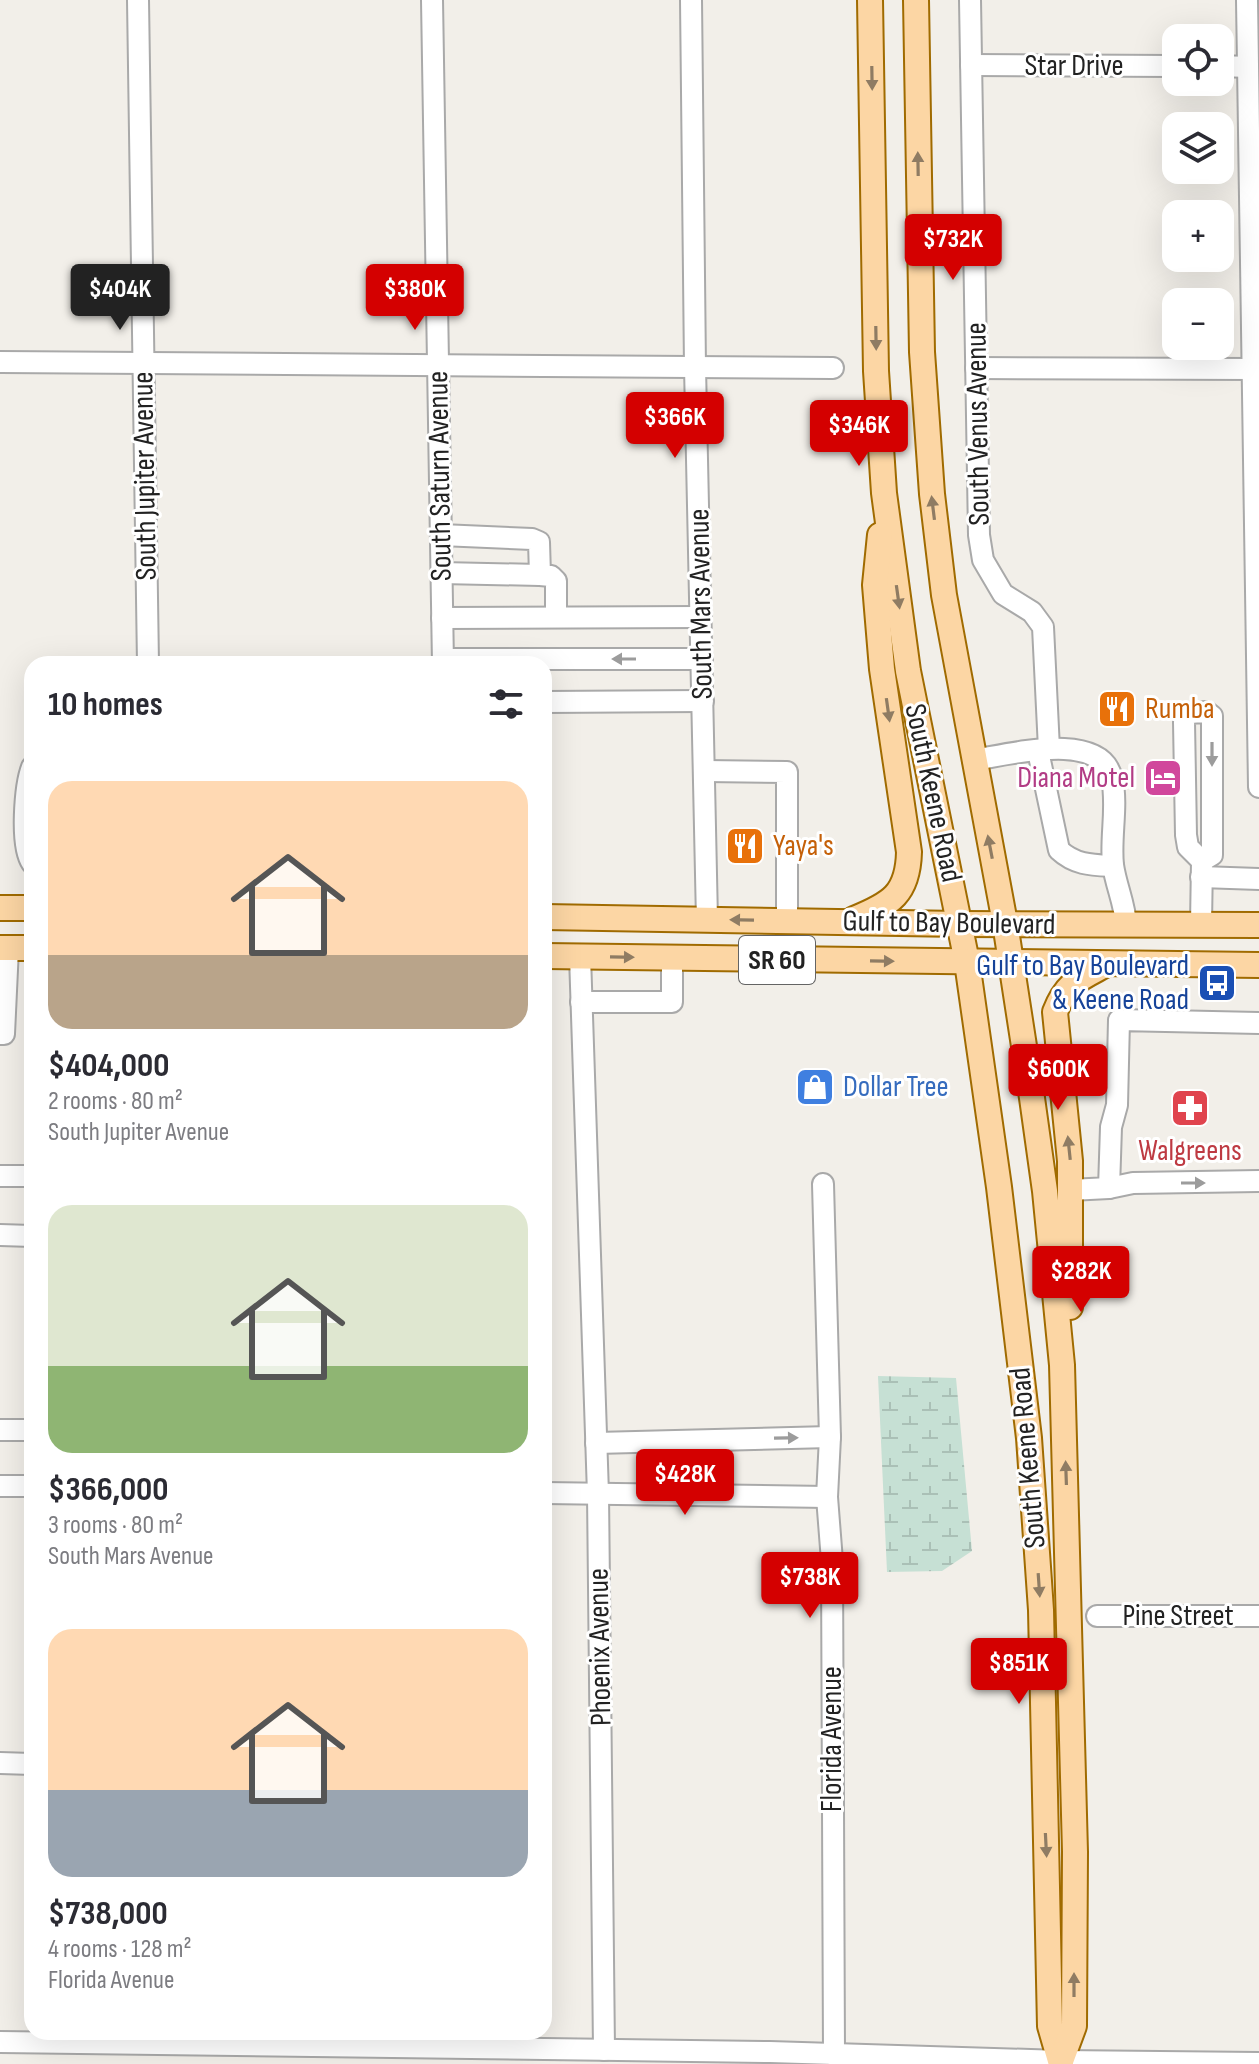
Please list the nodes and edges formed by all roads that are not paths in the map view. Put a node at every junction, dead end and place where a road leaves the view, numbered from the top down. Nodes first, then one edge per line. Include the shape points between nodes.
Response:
1 (138, 0) edge
2 (432, 0) edge
3 (691, 0) edge
4 (870, 0) edge
5 (916, 0) edge
6 (970, 0) edge
7 (1247, 0) edge
8 (971, 65) junction
9 (1162, 66) edge
10 (1234, 66) edge
11 (1248, 67) junction
12 (0, 362) edge
13 (142, 363) junction
14 (438, 366) junction
15 (695, 367) junction
16 (833, 368) dead end
17 (976, 368) junction
18 (1256, 369) edge
19 (884, 493) junction
20 (441, 535) junction
21 (441, 573) junction
22 (540, 575) junction
23 (556, 617) junction
24 (701, 617) junction
25 (442, 618) junction
26 (148, 656) edge
27 (443, 656) edge
28 (702, 659) junction
29 (552, 661) edge
30 (703, 701) junction
31 (552, 702) edge
32 (1044, 750) junction
33 (973, 760) junction
34 (705, 771) junction
35 (1259, 787) edge
36 (1113, 866) junction
37 (1201, 869) junction
38 (1259, 879) edge
39 (0, 908) edge
40 (24, 908) edge
41 (552, 917) edge
42 (707, 920) junction
43 (787, 921) junction
44 (848, 922) junction
45 (1005, 923) junction
46 (960, 924) junction
47 (1201, 924) junction
48 (1126, 925) junction
49 (1259, 925) edge
50 (13, 948) edge
51 (552, 956) edge
52 (580, 956) junction
53 (672, 958) junction
54 (967, 962) junction
55 (1010, 962) junction
56 (1107, 964) junction
57 (1259, 965) edge
58 (3, 977) edge
59 (3, 1002) edge
60 (581, 1002) junction
61 (1259, 1023) edge
62 (0, 1034) edge
63 (0, 1176) edge
64 (24, 1176) edge
65 (1259, 1181) edge
66 (823, 1184) dead end
67 (1109, 1188) junction
68 (1070, 1190) junction
69 (0, 1235) edge
70 (24, 1236) edge
71 (1062, 1365) junction
72 (0, 1430) edge
73 (24, 1430) edge
74 (830, 1437) junction
75 (596, 1443) junction
76 (0, 1486) edge
77 (24, 1486) edge
78 (552, 1493) edge
79 (598, 1494) junction
80 (827, 1497) junction
81 (1097, 1616) dead end
82 (1259, 1616) edge
83 (0, 1763) edge
84 (24, 1764) edge
85 (0, 2042) edge
86 (604, 2050) junction
87 (194, 2054) edge
88 (834, 2055) junction
89 (483, 2056) edge
90 (770, 2058) edge
91 (1061, 2062) edge
92 (1259, 2063) edge

1 - 13 street, South Jupiter Avenue
2 - 14 street, South Saturn Avenue
3 - 15 street, South Mars Avenue
4 -> 19 main road, South Keene Road via 876,371
33 -> 5 main road, South Keene Road via 932,494 922,352
6 - 8 street, South Venus Avenue
7 - 11 street
8 - 9 street, Star Drive
8 - 17 street, South Venus Avenue
10 - 11 street
11 - 18 street
12 - 13 street
13 - 14 street
13 - 26 street, South Jupiter Avenue
14 - 15 street
14 - 20 street, South Saturn Avenue
15 - 16 street
15 - 24 street, South Mars Avenue
17 - 18 street
17 - 32 street, South Venus Avenue via 983,560 1003,594 1032,612 1043,627
18 - 35 street
19 -> 44 main road via 875,585 909,870 894,899
19 -> 46 main road, South Keene Road via 908,671
20 - 21 street, South Saturn Avenue
20 - 22 street via 532,539 539,542
21 - 22 street
21 - 25 street, South Saturn Avenue
22 - 23 street via 556,581
23 - 24 street
23 - 25 street
24 - 28 street, South Mars Avenue
25 - 27 street, South Saturn Avenue
28 -> 29 street
28 - 30 street, South Mars Avenue
30 - 31 street
30 - 34 street, South Mars Avenue
32 - 33 street
32 - 36 street via 1059,850 1072,861
32 - 36 street via 1082,749 1102,759 1112,777
45 -> 33 main road, South Keene Road
34 - 42 street, South Mars Avenue
34 - 43 street via 787,772
36 - 48 street
37 -> 37 street via 1186,835 1184,722 1187,713 1207,712 1212,716 1212,855
37 - 38 street
37 - 47 street
39 - 40 main road
41 - 42 main road, Gulf to Bay Boulevard / SR 60
43 -> 42 main road, Gulf to Bay Boulevard / SR 60
43 - 44 main road, Gulf to Bay Boulevard / SR 60
44 - 46 main road, Gulf to Bay Boulevard / SR 60
45 - 46 main road, Gulf to Bay Boulevard / SR 60
45 - 48 main road, Gulf to Bay Boulevard / SR 60
45 - 55 main road, South Keene Road
46 - 54 main road, South Keene Road
47 - 48 main road, Gulf to Bay Boulevard / SR 60
47 - 49 main road, Gulf to Bay Boulevard / SR 60
50 - 58 street
51 - 52 main road, Gulf to Bay Boulevard / SR 60
52 -> 53 main road, Gulf to Bay Boulevard / SR 60
52 - 60 street, Phoenix Avenue
53 -> 54 main road, Gulf to Bay Boulevard / SR 60
53 - 60 street via 672,1002
54 - 55 main road, Gulf to Bay Boulevard / SR 60
54 -> 91 main road, South Keene Road via 1029,1438 1041,1610 1050,2026
55 - 56 main road, Gulf to Bay Boulevard / SR 60
55 - 71 main road, South Keene Road via 1043,1176
56 - 57 main road, Gulf to Bay Boulevard / SR 60
68 -> 56 main road via 1055,1012 1075,980
58 - 59 street
59 - 62 street
60 - 75 street, Phoenix Avenue
61 - 67 street via 1119,1020
63 - 64 street
67 -> 65 street
66 - 74 street, Florida Avenue
67 - 68 street
68 - 71 main road via 1069,1324
69 - 70 street
91 -> 71 main road, South Keene Road via 1074,2026 1075,1852
72 - 73 street
75 -> 74 street
74 - 80 street, Florida Avenue
75 - 79 street, Phoenix Avenue
76 - 77 street
78 - 79 street
79 - 80 street
79 - 86 street, Phoenix Avenue
80 - 88 street, Florida Avenue via 832,1561
81 - 82 street, Pine Street
83 - 84 street
85 - 87 street
86 - 89 street
86 - 90 street
87 - 89 street
88 - 90 street
88 - 91 street
91 - 92 street

